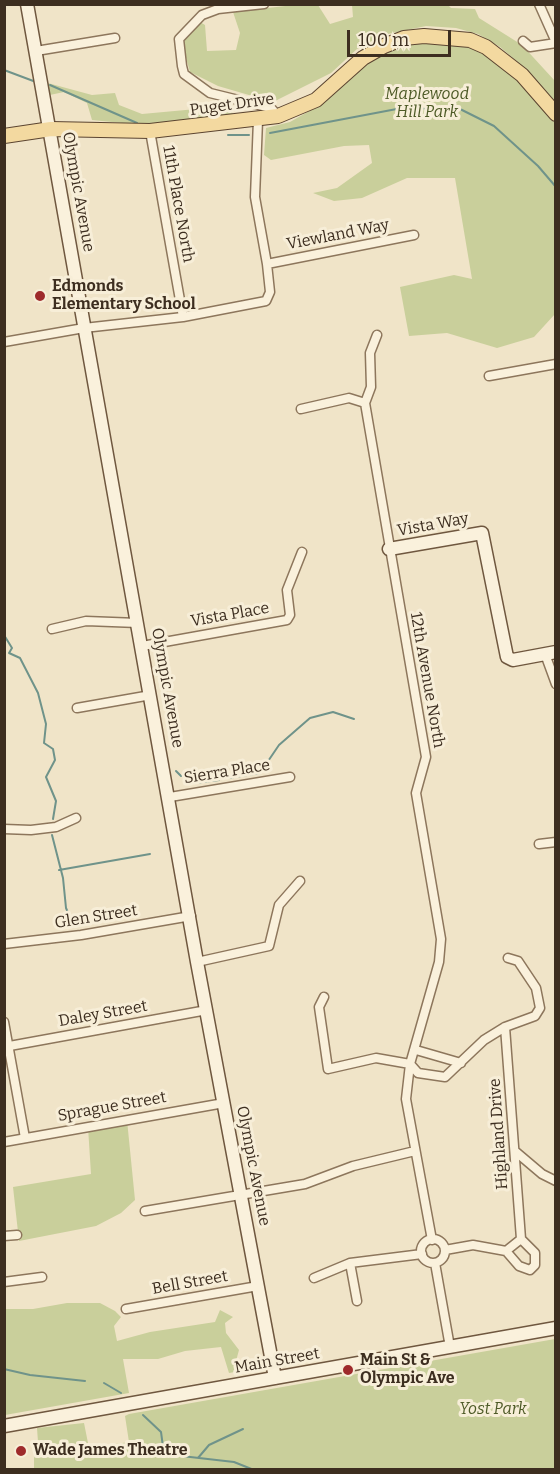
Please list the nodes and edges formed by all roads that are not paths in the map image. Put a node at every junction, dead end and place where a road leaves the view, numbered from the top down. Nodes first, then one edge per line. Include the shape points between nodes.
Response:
1 (27, 4) edge
2 (264, 4) edge
3 (539, 4) edge
4 (115, 38) dead end
5 (523, 41) dead end
6 (555, 42) edge
7 (36, 51) junction
8 (555, 114) edge
9 (278, 117) junction
10 (258, 120) junction
11 (51, 129) junction
12 (150, 131) junction
13 (4, 136) edge
14 (414, 235) dead end
15 (267, 264) junction
16 (183, 317) junction
17 (84, 328) junction
18 (377, 335) dead end
19 (4, 342) edge
20 (555, 364) edge
21 (489, 376) dead end
22 (365, 403) junction
23 (301, 409) dead end
24 (389, 549) junction
25 (302, 552) dead end
26 (138, 623) junction
27 (52, 630) dead end
28 (142, 646) junction
29 (550, 653) edge
30 (555, 684) edge
31 (151, 695) junction
32 (76, 708) dead end
33 (290, 777) dead end
34 (170, 796) junction
35 (76, 818) dead end
36 (4, 829) edge
37 (555, 842) edge
38 (539, 844) dead end
39 (300, 881) dead end
40 (191, 916) junction
41 (4, 944) edge
42 (508, 958) dead end
43 (197, 962) junction
44 (324, 997) dead end
45 (207, 1010) junction
46 (4, 1022) edge
47 (505, 1027) junction
48 (7, 1047) edge
49 (416, 1050) junction
50 (461, 1063) junction
51 (410, 1065) junction
52 (224, 1103) junction
53 (25, 1138) junction
54 (4, 1142) edge
55 (415, 1151) junction
56 (516, 1152) junction
57 (555, 1181) edge
58 (242, 1196) junction
59 (145, 1211) dead end
60 (17, 1235) dead end
61 (4, 1236) edge
62 (521, 1239) junction
63 (432, 1240) junction
64 (445, 1250) junction
65 (506, 1251) junction
66 (422, 1254) junction
67 (350, 1263) junction
68 (435, 1263) junction
69 (42, 1277) dead end
70 (314, 1278) dead end
71 (4, 1282) edge
72 (258, 1286) junction
73 (357, 1301) dead end
74 (126, 1309) dead end
75 (555, 1328) edge
76 (450, 1347) junction
77 (275, 1378) junction
78 (4, 1426) edge

1 - 7 street, Olympic Avenue
2 - 9 street via 218,9 202,15 179,39 182,66 194,84 210,93 271,108
3 - 6 street
4 - 7 street
5 - 6 street via 531,47
7 - 11 street, Olympic Avenue
8 - 9 main road, Puget Drive via 522,75 486,47 470,40 424,36 384,46 363,58 316,100
9 - 10 main road, Puget Drive
10 - 12 main road, Puget Drive
10 - 15 street via 255,197
11 - 12 main road, Puget Drive
11 - 13 main road, Puget Drive
11 - 17 street, Olympic Avenue
12 - 16 street, 11th Place North
14 - 15 street, Viewland Way
15 - 16 street via 270,292 266,301
16 - 17 street
17 - 19 street
17 - 26 street, Olympic Avenue
18 - 22 street, 12th Avenue North via 369,353 371,387
20 - 21 street
22 - 23 street via 349,398
22 - 24 street, 12th Avenue North
24 - 29 street, Vista Way via 482,533 507,657 513,660
24 - 49 street, 12th Avenue North via 426,757 416,793 441,939 439,962
25 - 28 street, Vista Place via 287,590 287,620
26 - 27 street via 86,621
26 - 28 street, Olympic Avenue
28 - 31 street, Olympic Avenue
29 - 30 street
31 - 32 street
31 - 34 street, Olympic Avenue
33 - 34 street, Sierra Place
34 - 40 street, Olympic Avenue
35 - 36 street via 56,827
37 - 38 street
39 - 43 street via 279,905 269,946
40 - 41 street, Glen Street
40 - 43 street, Olympic Avenue
42 - 47 street via 518,961 536,988 540,1008 535,1016
43 - 45 street, Olympic Avenue
44 - 51 street via 319,1006 328,1069 376,1058
45 - 48 street, Daley Street
45 - 52 street, Olympic Avenue
46 - 48 street
47 - 50 street
47 - 56 street, Highland Drive
48 - 53 street
49 - 50 street
49 - 51 street, 12th Avenue North
50 - 51 street via 445,1077 436,1078 418,1073
51 - 55 street, 12th Avenue North via 406,1099
52 - 53 street, Sprague Street
52 - 58 street, Olympic Avenue
53 - 54 street, Sprague Street
55 - 58 street via 353,1166 305,1184
55 - 63 street, 12th Avenue North
56 - 57 street
56 - 62 street, Highland Drive
58 - 59 street
58 - 72 street, Olympic Avenue
60 - 61 street
62 - 65 street
62 - 65 street via 535,1253 535,1265 530,1270 519,1266
63 - 64 street via 439,1241
63 - 66 street via 425,1244
64 - 65 street via 473,1245
64 - 68 street via 443,1258
66 - 67 street
66 - 68 street via 426,1261
67 - 70 street
67 - 73 street
68 - 76 street
69 - 71 street
72 - 74 street, Bell Street
72 - 77 street, Olympic Avenue
75 - 76 street, Main Street
76 - 77 street, Main Street
77 - 78 street, Main Street

